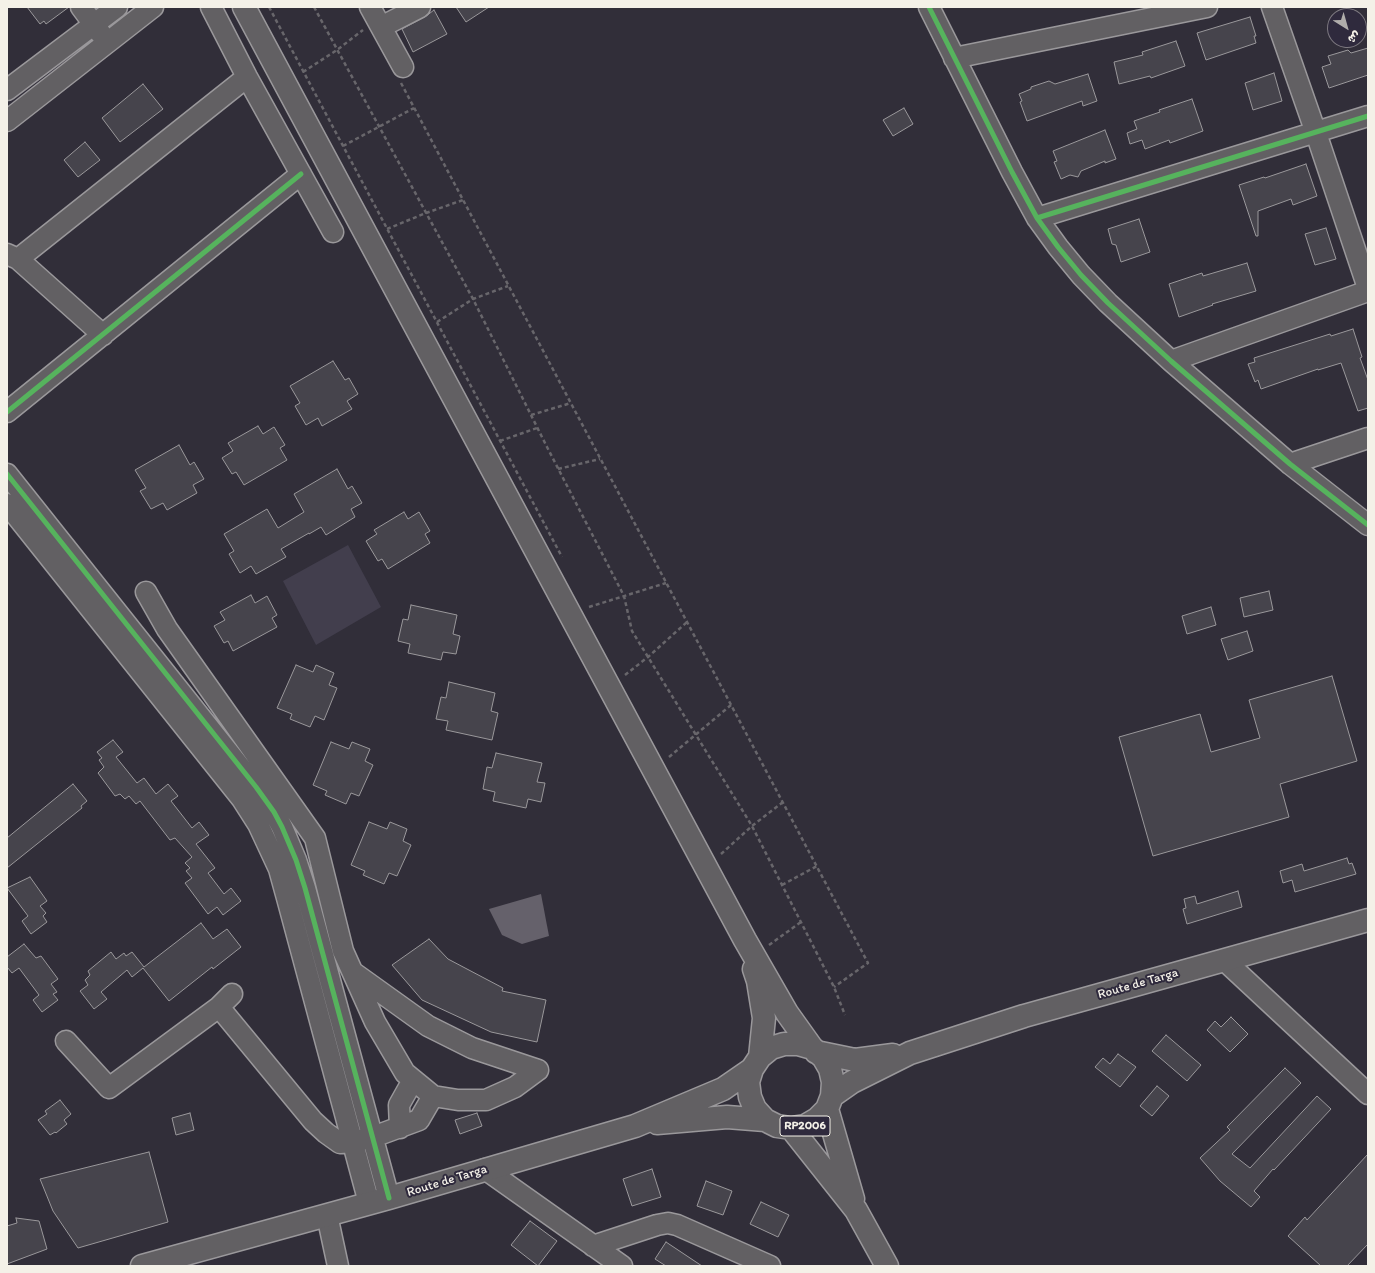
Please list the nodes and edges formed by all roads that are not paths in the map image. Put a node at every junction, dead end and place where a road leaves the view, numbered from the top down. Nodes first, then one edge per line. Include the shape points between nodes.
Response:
1 (81, 7) edge
2 (116, 7) edge
3 (153, 7) edge
4 (210, 7) edge
5 (244, 7) edge
6 (370, 7) edge
7 (420, 7) edge
8 (929, 7) edge
9 (1207, 7) edge
10 (1272, 7) edge
11 (94, 24) junction
12 (373, 28) junction
13 (107, 42) junction
14 (954, 58) junction
15 (401, 74) road end
16 (247, 77) junction
17 (7, 90) edge
18 (1368, 116) edge
19 (7, 121) edge
20 (1316, 133) junction
21 (301, 174) junction
22 (1037, 218) junction
23 (333, 232) dead end
24 (13, 256) edge
25 (1368, 288) edge
26 (1368, 291) edge
27 (103, 335) junction
28 (1171, 361) junction
29 (7, 412) edge
30 (1368, 438) edge
31 (1290, 464) junction
32 (7, 474) edge
33 (7, 504) edge
34 (1368, 525) edge
35 (146, 592) dead end
36 (1368, 920) edge
37 (755, 939) junction
38 (1224, 960) junction
39 (353, 973) junction
40 (66, 1041) dead end
41 (814, 1050) junction
42 (910, 1053) junction
43 (756, 1063) junction
44 (413, 1080) junction
45 (1368, 1094) edge
46 (433, 1096) junction
47 (829, 1103) junction
48 (765, 1120) junction
49 (635, 1126) junction
50 (400, 1128) junction
51 (791, 1128) junction
52 (373, 1138) junction
53 (353, 1142) junction
54 (485, 1169) junction
55 (379, 1200) junction
56 (856, 1210) junction
57 (327, 1215) junction
58 (593, 1246) junction
59 (142, 1266) edge
60 (338, 1266) edge
61 (622, 1266) edge
62 (770, 1266) edge
63 (887, 1266) edge

1 - 11 street
2 - 11 street
3 - 13 street
4 - 16 street
5 - 37 main road
6 - 12 street
7 - 12 street
8 - 14 street
9 - 14 street
10 - 20 street
11 - 13 street
11 - 17 street
12 - 15 street
13 - 19 street
14 - 22 street
16 - 21 street
16 - 24 street
18 - 20 street
20 - 22 street
20 - 25 street
21 - 23 street
21 - 27 street
22 - 28 street via 1081,275
24 - 27 street
26 - 28 street
27 - 29 street
28 - 31 street
30 - 31 street
31 - 34 street
32 - 52 street via 256,787 280,822 305,888
33 - 53 street via 242,799 258,824 285,891
35 - 39 street via 167,629 315,838 343,950
36 - 38 main road, Route de Targa / RP2006
37 - 41 main road via 787,1013
37 - 43 main road via 764,1018
38 - 42 main road, Route de Targa / RP2006 via 1024,1016
38 - 45 street
39 - 44 street via 375,1022 405,1073
39 - 46 street via 428,1026 472,1048 538,1070 515,1087 486,1100 458,1100
40 - 53 street via 109,1088 226,1001 313,1121 340,1143
41 - 42 main road, Route de Targa / RP2006 via 855,1060
41 - 43 main road, RP2006 via 798,1044 784,1044 771,1048
41 - 47 main road via 823,1057 830,1069 833,1082
42 - 47 main road, Route de Targa / RP2006 via 852,1082
43 - 48 main road, RP2006 via 748,1082 750,1097 755,1109
43 - 49 main road, Route de Targa / RP2006 via 722,1089
44 - 46 street
44 - 50 street via 399,1105
46 - 50 street via 419,1120
47 - 51 main road, RP2006 via 811,1123
47 - 56 main road
48 - 49 main road, Route de Targa / RP2006 via 727,1117
48 - 51 main road, RP2006 via 777,1126
49 - 54 main road, Route de Targa / RP2006
50 - 52 street
51 - 56 main road
52 - 53 street
52 - 55 street
53 - 55 street
54 - 55 main road, Route de Targa / RP2006
54 - 58 street
55 - 57 main road, Route de Targa / RP2006
56 - 63 main road
57 - 59 main road, Route de Targa / RP2006
57 - 60 street
58 - 61 street
58 - 62 street via 668,1223

